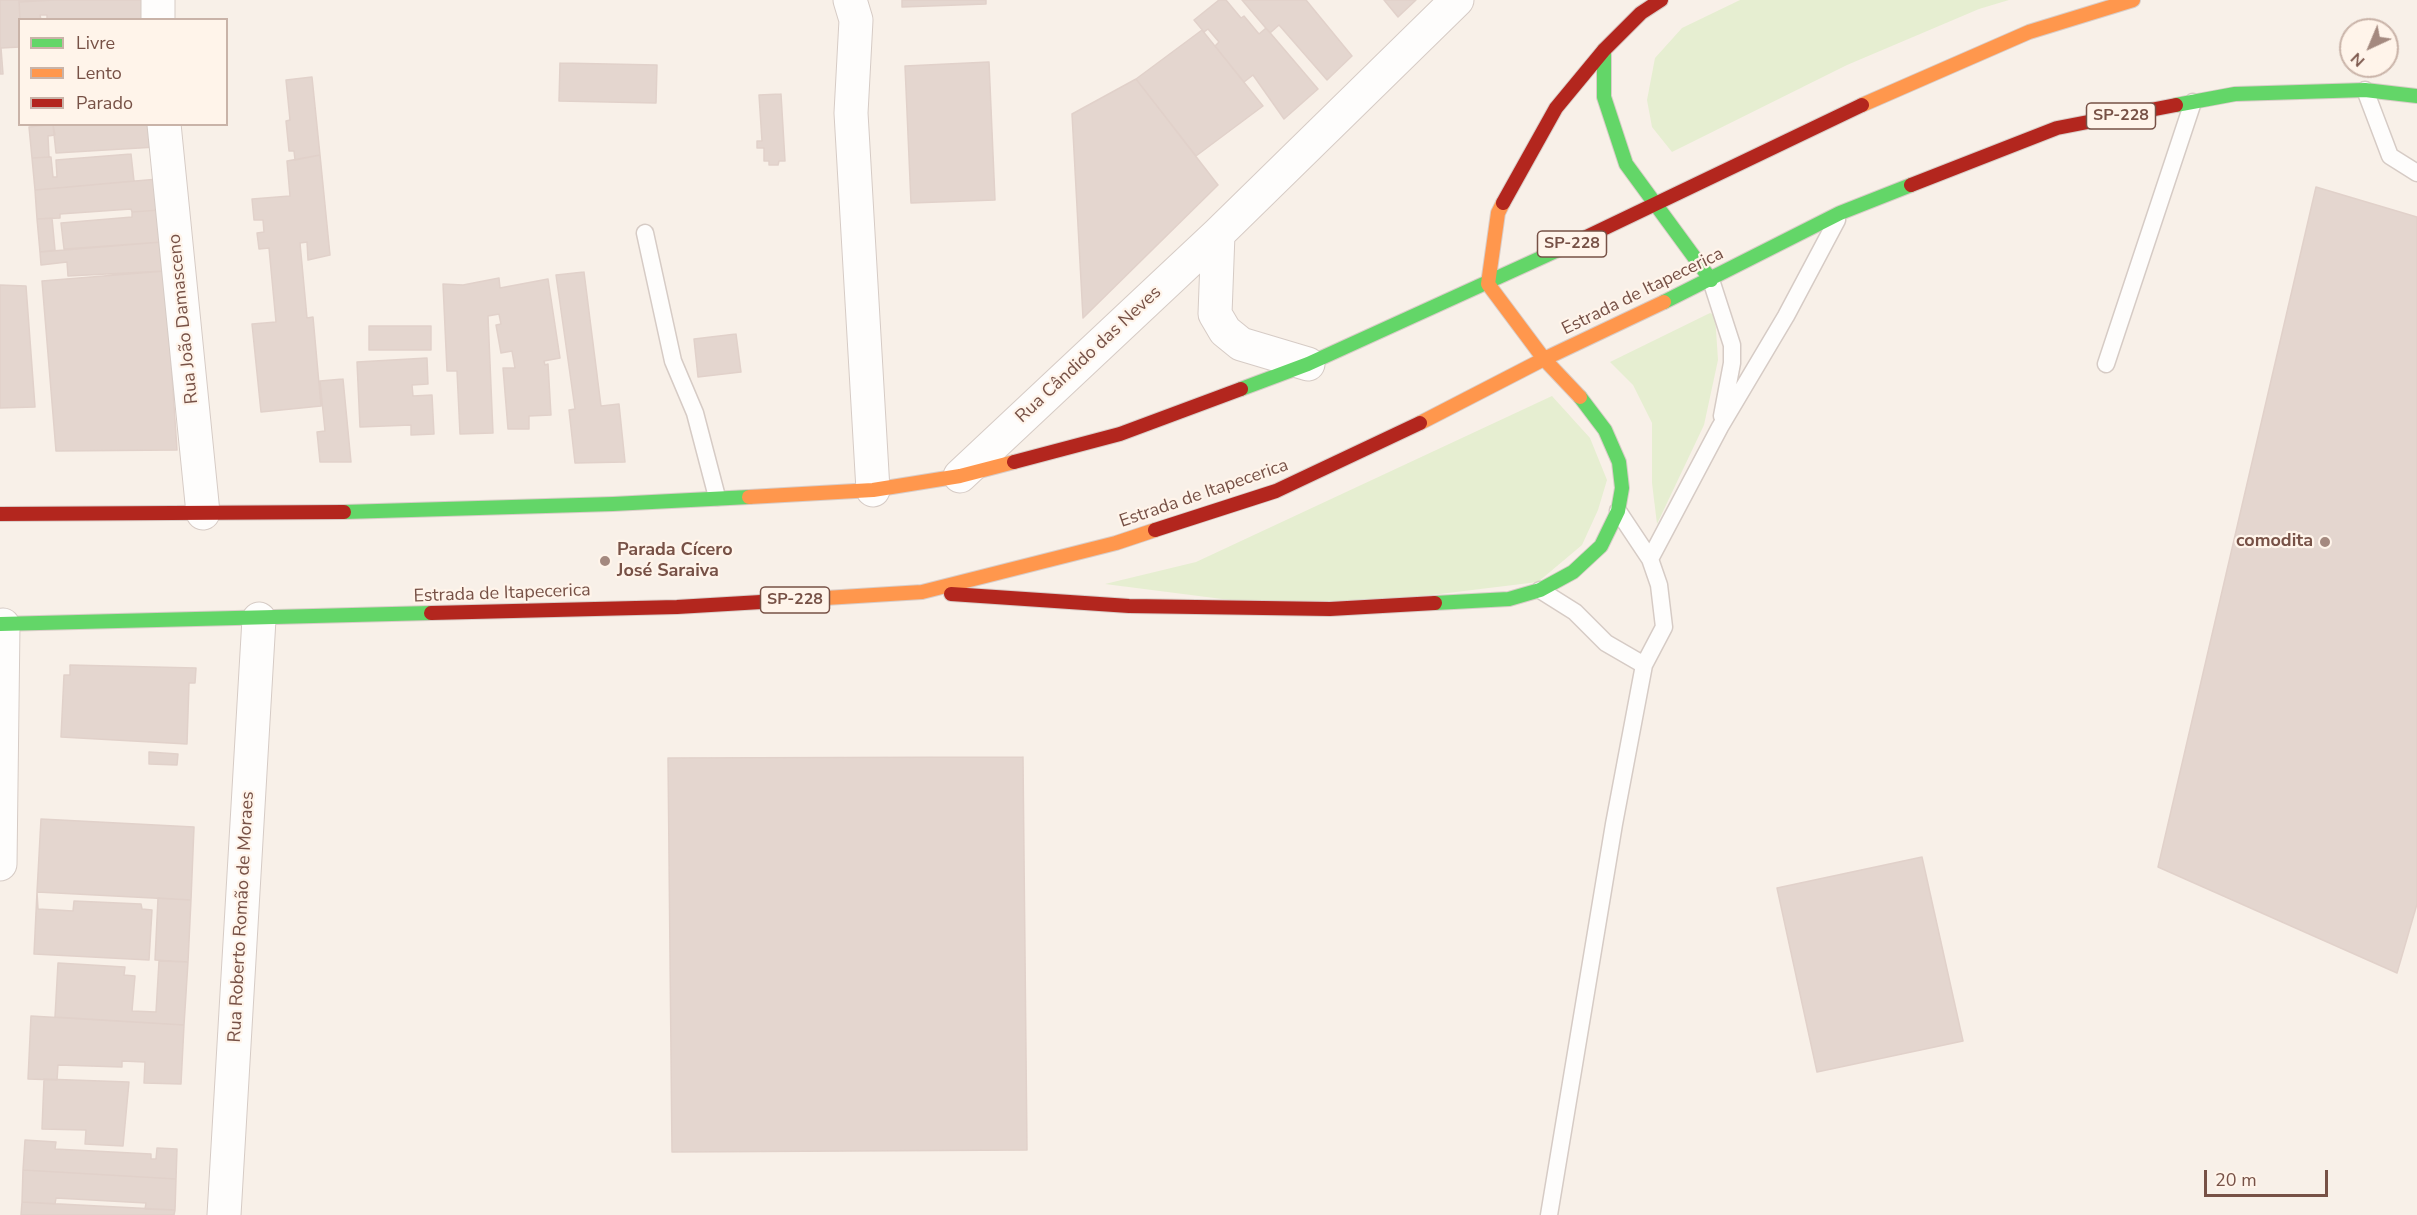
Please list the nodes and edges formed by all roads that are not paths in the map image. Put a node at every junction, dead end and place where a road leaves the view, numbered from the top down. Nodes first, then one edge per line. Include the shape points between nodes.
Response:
1 (158, 0) edge
2 (850, 0) edge
3 (1457, 0) edge
4 (1661, 0) edge
5 (2133, 0) edge
6 (158, 18) edge
7 (1604, 50) junction
8 (2365, 90) junction
9 (2417, 96) edge
10 (2193, 102) junction
11 (164, 126) edge
12 (2417, 173) edge
13 (1656, 203) junction
14 (1840, 213) junction
15 (645, 233) dead end
16 (1218, 234) junction
17 (1711, 280) junction
18 (1488, 284) junction
19 (1544, 359) junction
20 (1308, 364) junction
21 (2106, 364) dead end
22 (1720, 428) junction
23 (960, 476) junction
24 (873, 490) junction
25 (717, 497) junction
26 (1618, 511) junction
27 (203, 513) junction
28 (0, 514) edge
29 (1650, 560) junction
30 (1540, 590) junction
31 (922, 592) junction
32 (259, 619) junction
33 (2, 625) edge
34 (1644, 665) junction
35 (0, 864) edge
36 (225, 1215) edge
37 (1549, 1215) edge

1 - 6 street
2 - 24 street via 856,20 851,113
3 - 16 street, Rua Cândido das Neves
4 - 7 main road
5 - 13 main road, SP-228 via 2018,37
7 - 13 main road via 1604,97 1612,125 1626,164
7 - 18 main road via 1556,108 1498,213
8 - 9 main road, Estrada de Itapecerica / SP-228
8 - 10 main road, Estrada de Itapecerica / SP-228 via 2235,94
8 - 12 lane via 2390,156
10 - 14 main road, Estrada de Itapecerica / SP-228 via 2058,128
10 - 21 lane
11 - 27 street, Rua João Damasceno
13 - 17 main road
13 - 18 main road, SP-228
14 - 17 main road, Estrada de Itapecerica / SP-228
14 - 22 lane via 1786,316
15 - 25 lane via 673,361 695,412
16 - 20 street via 1215,314 1225,331 1241,344
16 - 23 street, Rua Cândido das Neves
17 - 19 main road, Estrada de Itapecerica / SP-228
17 - 22 lane via 1732,345
18 - 19 main road
18 - 20 main road, SP-228
19 - 26 main road via 1605,430 1619,462 1622,488
19 - 31 main road, Estrada de Itapecerica / SP-228 via 1456,406 1276,491 1116,543
20 - 23 main road, SP-228 via 1120,434
22 - 29 lane
23 - 24 main road, SP-228
24 - 25 main road, SP-228
25 - 27 main road, SP-228 via 570,506
26 - 29 lane
26 - 30 main road via 1601,546 1573,572
27 - 28 main road, SP-228
29 - 34 lane via 1659,585 1664,627
30 - 31 main road via 1509,599 1330,609 1129,606
30 - 34 lane via 1575,612 1606,642
31 - 32 main road, Estrada de Itapecerica / SP-228 via 677,607
32 - 33 main road, Estrada de Itapecerica / SP-228
32 - 36 street, Rua Roberto Romão de Moraes
33 - 35 street
34 - 37 lane

